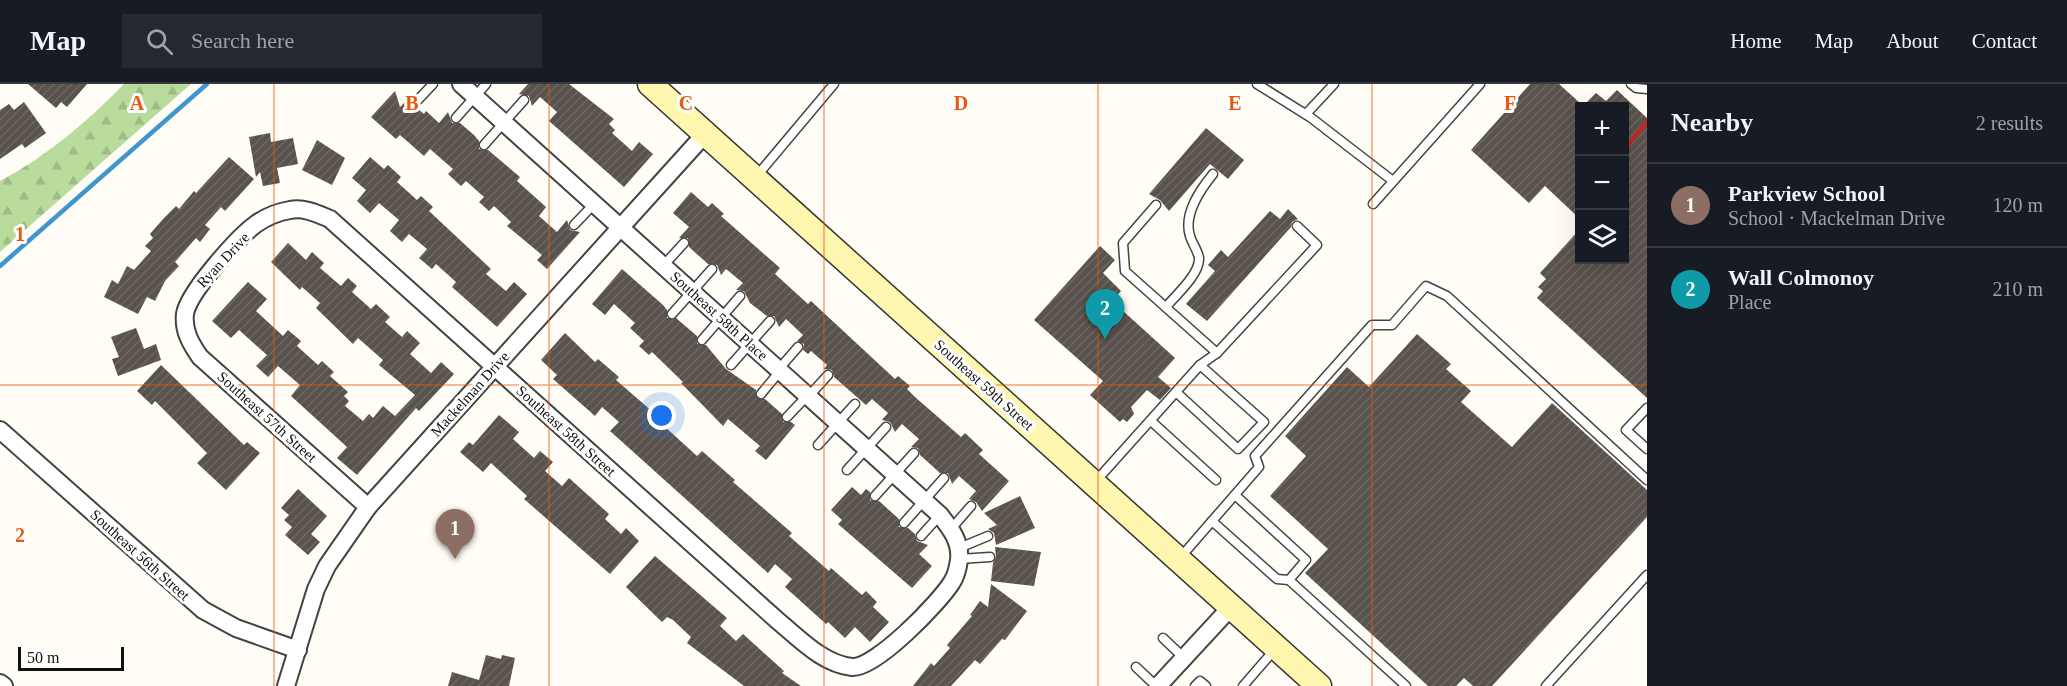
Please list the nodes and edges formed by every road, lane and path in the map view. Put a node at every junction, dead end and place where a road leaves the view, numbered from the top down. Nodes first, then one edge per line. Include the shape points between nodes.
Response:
1 (433, 84) edge
2 (461, 84) edge
3 (650, 84) edge
4 (834, 84) edge
5 (1257, 84) edge
6 (1334, 84) edge
7 (1480, 84) edge
8 (1631, 84) edge
9 (1647, 89) edge
10 (481, 90) edge
11 (524, 100) dead end
12 (414, 104) dead end
13 (1306, 114) junction
14 (456, 118) dead end
15 (504, 123) junction
16 (705, 134) junction
17 (484, 145) dead end
18 (1213, 174) dead end
19 (754, 178) junction
20 (1394, 181) junction
21 (594, 204) junction
22 (1373, 204) dead end
23 (1156, 205) dead end
24 (273, 215) joint
25 (574, 225) dead end
26 (1297, 225) dead end
27 (619, 227) junction
28 (684, 243) dead end
29 (663, 266) junction
30 (712, 269) dead end
31 (692, 292) junction
32 (740, 296) dead end
33 (1166, 308) junction
34 (672, 314) dead end
35 (185, 315) joint
36 (721, 318) junction
37 (770, 321) dead end
38 (702, 340) dead end
39 (749, 344) junction
40 (798, 348) dead end
41 (1217, 353) junction
42 (731, 365) dead end
43 (1200, 365) junction
44 (494, 367) junction
45 (779, 371) junction
46 (828, 375) dead end
47 (1176, 392) junction
48 (761, 394) dead end
49 (807, 396) junction
50 (855, 404) dead end
51 (1647, 408) edge
52 (787, 417) dead end
53 (1150, 421) junction
54 (837, 423) junction
55 (886, 427) dead end
56 (0, 430) edge
57 (818, 445) dead end
58 (866, 449) junction
59 (1647, 449) edge
60 (914, 453) dead end
61 (847, 470) dead end
62 (894, 474) junction
63 (944, 478) dead end
64 (1216, 480) dead end
65 (1647, 480) edge
66 (1094, 484) junction
67 (1235, 495) junction
68 (875, 496) dead end
69 (923, 501) junction
70 (971, 506) dead end
71 (368, 507) junction
72 (940, 515) junction
73 (1212, 521) junction
74 (904, 523) dead end
75 (951, 529) junction
76 (921, 536) dead end
77 (988, 536) dead end
78 (959, 554) junction
79 (990, 557) dead end
80 (1179, 560) junction
81 (1647, 575) edge
82 (1289, 580) junction
83 (1231, 607) junction
84 (1163, 638) dead end
85 (1277, 648) junction
86 (298, 650) junction
87 (1184, 658) junction
88 (1136, 667) dead end
89 (0, 683) edge
90 (4, 686) edge
91 (286, 686) edge
92 (1157, 686) edge
93 (1196, 686) edge
94 (1206, 686) edge
95 (1243, 686) edge
96 (1319, 686) edge
97 (1406, 686) edge
98 (1546, 686) edge

1 - 12 lane
2 - 10 street, Southeast 58th Place
3 - 16 main road, Southeast 59th Street
4 - 19 lane
5 - 13 lane
6 - 13 lane
7 - 20 lane
8 - 9 lane
10 - 14 lane
10 - 15 street, Southeast 58th Place
11 - 15 lane
13 - 20 lane
15 - 17 lane
15 - 21 street, Southeast 58th Place
16 - 19 main road, Southeast 59th Street
16 - 27 street, Mackelman Drive
18 - 33 lane via 1200,189 1188,219 1189,234 1199,258 1196,270
19 - 66 main road, Southeast 59th Street
20 - 22 lane
21 - 25 lane
21 - 27 street, Southeast 58th Place
23 - 33 lane via 1123,243 1125,271
24 - 35 street, Ryan Drive via 254,226 195,289
24 - 44 street, Southeast 58th Street via 292,209 330,219
26 - 41 lane via 1317,245
27 - 29 street, Southeast 58th Place
27 - 44 street, Mackelman Drive
28 - 29 lane
29 - 31 street, Southeast 58th Place
30 - 31 lane
31 - 34 lane
31 - 36 street, Southeast 58th Place
32 - 36 lane
33 - 41 lane
35 - 71 street, Southeast 57th Street via 190,343 200,357
36 - 38 lane
36 - 39 street, Southeast 58th Place
37 - 39 lane
39 - 42 lane
39 - 45 street, Southeast 58th Place
40 - 45 lane
41 - 43 lane
43 - 47 lane
43 - 47 lane via 1264,422 1238,449
44 - 71 street, Mackelman Drive
44 - 78 street, Southeast 58th Street via 803,642 836,664 855,668 890,648 953,581
45 - 48 lane
45 - 49 street, Southeast 58th Place
46 - 49 lane
47 - 53 lane
49 - 52 lane
49 - 54 street, Southeast 58th Place
50 - 54 lane
51 - 59 lane via 1626,430
53 - 64 lane
53 - 66 lane
54 - 57 lane
54 - 58 street, Southeast 58th Place
55 - 58 lane
56 - 86 street, Southeast 56th Street via 202,610 236,628
58 - 61 lane
58 - 62 street, Southeast 58th Place
60 - 62 lane
62 - 68 lane
62 - 69 street, Southeast 58th Place
63 - 69 lane
65 - 67 lane via 1447,296 1426,286 1392,325 1372,325 1255,456 1259,467
66 - 80 main road, Southeast 59th Street
67 - 73 lane
67 - 82 lane via 1306,560
69 - 72 street, Southeast 58th Place
69 - 74 lane
70 - 75 lane
71 - 86 street, Mackelman Drive via 327,566
72 - 75 street, Southeast 58th Place
72 - 76 lane
73 - 80 lane
73 - 82 lane via 1277,579
75 - 78 street, Southeast 58th Place
77 - 78 lane
78 - 79 lane
80 - 83 main road, Southeast 59th Street
81 - 98 lane
82 - 97 lane
83 - 85 main road, Southeast 59th Street
83 - 87 street
84 - 87 lane
85 - 95 lane
85 - 96 main road, Southeast 59th Street
86 - 91 street, Mackelman Drive
87 - 92 street
88 - 92 lane
89 - 90 street
93 - 94 lane via 1200,681

